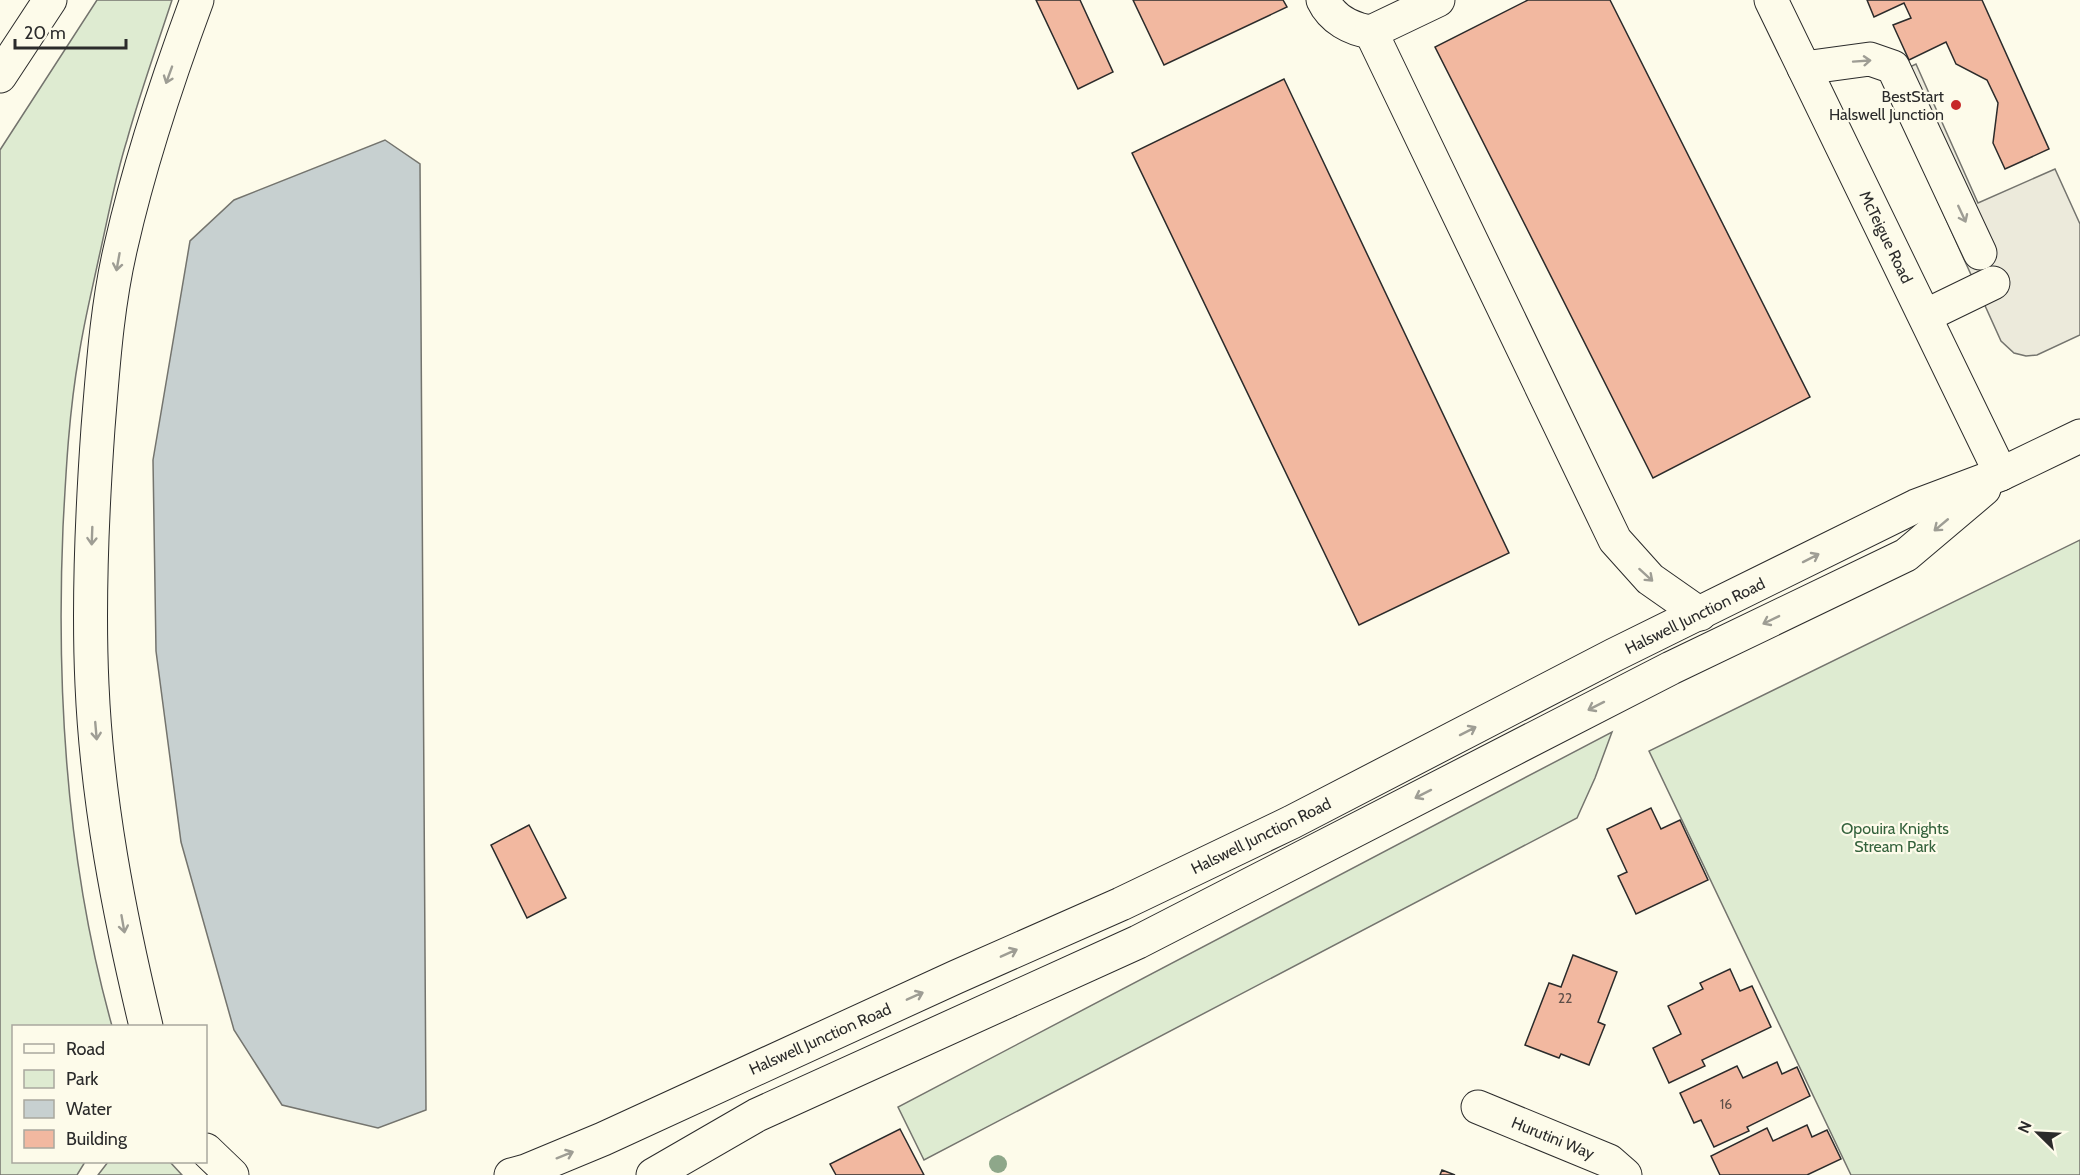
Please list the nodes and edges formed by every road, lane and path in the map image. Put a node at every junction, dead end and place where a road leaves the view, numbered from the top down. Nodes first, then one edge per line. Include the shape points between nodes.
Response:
1 (50, 0) edge
2 (197, 0) edge
3 (1438, 0) edge
4 (1771, 0) edge
5 (1323, 2) edge
6 (1371, 32) junction
7 (1804, 68) junction
8 (0, 76) edge
9 (1980, 253) dead end
10 (1993, 283) dead end
11 (1925, 316) junction
12 (2080, 436) edge
13 (2001, 474) junction
14 (1700, 614) junction
15 (146, 1025) edge
16 (1478, 1107) dead end
17 (207, 1151) edge
18 (232, 1175) edge
19 (510, 1175) edge
20 (652, 1175) edge
21 (1625, 1175) edge

1 - 8 main road
2 -> 15 main road via 164,90 120,248 107,324 94,478 91,620 98,755 109,847
3 - 6 main road
4 - 7 main road, McTeigue Road
5 - 6 main road via 1354,30
6 -> 14 main road via 1615,540 1650,579
7 -> 9 main road via 1870,59 1893,67
7 - 11 main road, McTeigue Road
10 - 11 main road
11 - 13 main road, McTeigue Road
12 - 13 main road, Halswell Junction Road
14 -> 13 main road, Halswell Junction Road via 1916,506
13 -> 20 main road, Halswell Junction Road via 1906,555 1671,668 1138,942 757,1115
19 -> 14 main road, Halswell Junction Road via 603,1139 1121,904 1292,822
16 - 21 main road, Hurutini Way via 1610,1161
17 - 18 main road

